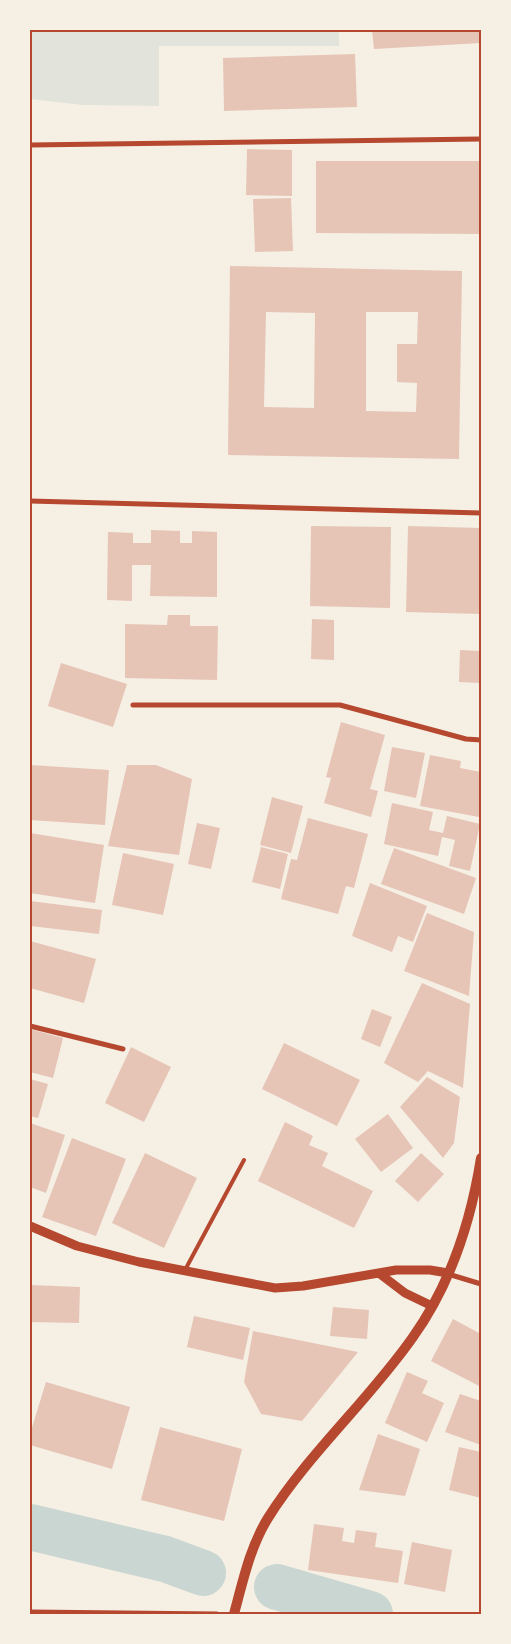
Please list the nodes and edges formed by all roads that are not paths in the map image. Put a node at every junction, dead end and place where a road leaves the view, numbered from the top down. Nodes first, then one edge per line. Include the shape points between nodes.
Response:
1 (481, 139) edge
2 (30, 145) edge
3 (30, 501) edge
4 (481, 513) edge
5 (133, 704) dead end
6 (481, 740) edge
7 (30, 1026) edge
8 (123, 1049) dead end
9 (481, 1158) edge
10 (244, 1160) dead end
11 (30, 1226) edge
12 (185, 1272) junction
13 (380, 1274) junction
14 (448, 1274) junction
15 (481, 1284) edge
16 (432, 1306) junction
17 (234, 1613) edge

1 - 2 street
3 - 4 street
5 - 6 street via 340,704 466,739
7 - 8 street
9 - 14 main road via 470,1212
10 - 12 lane
11 - 12 street via 77,1246
12 - 13 street via 274,1288
13 - 14 street via 413,1270
13 - 16 street via 405,1294
14 - 15 street
14 - 16 main road
16 - 17 main road via 394,1363 287,1491 268,1520 249,1559

